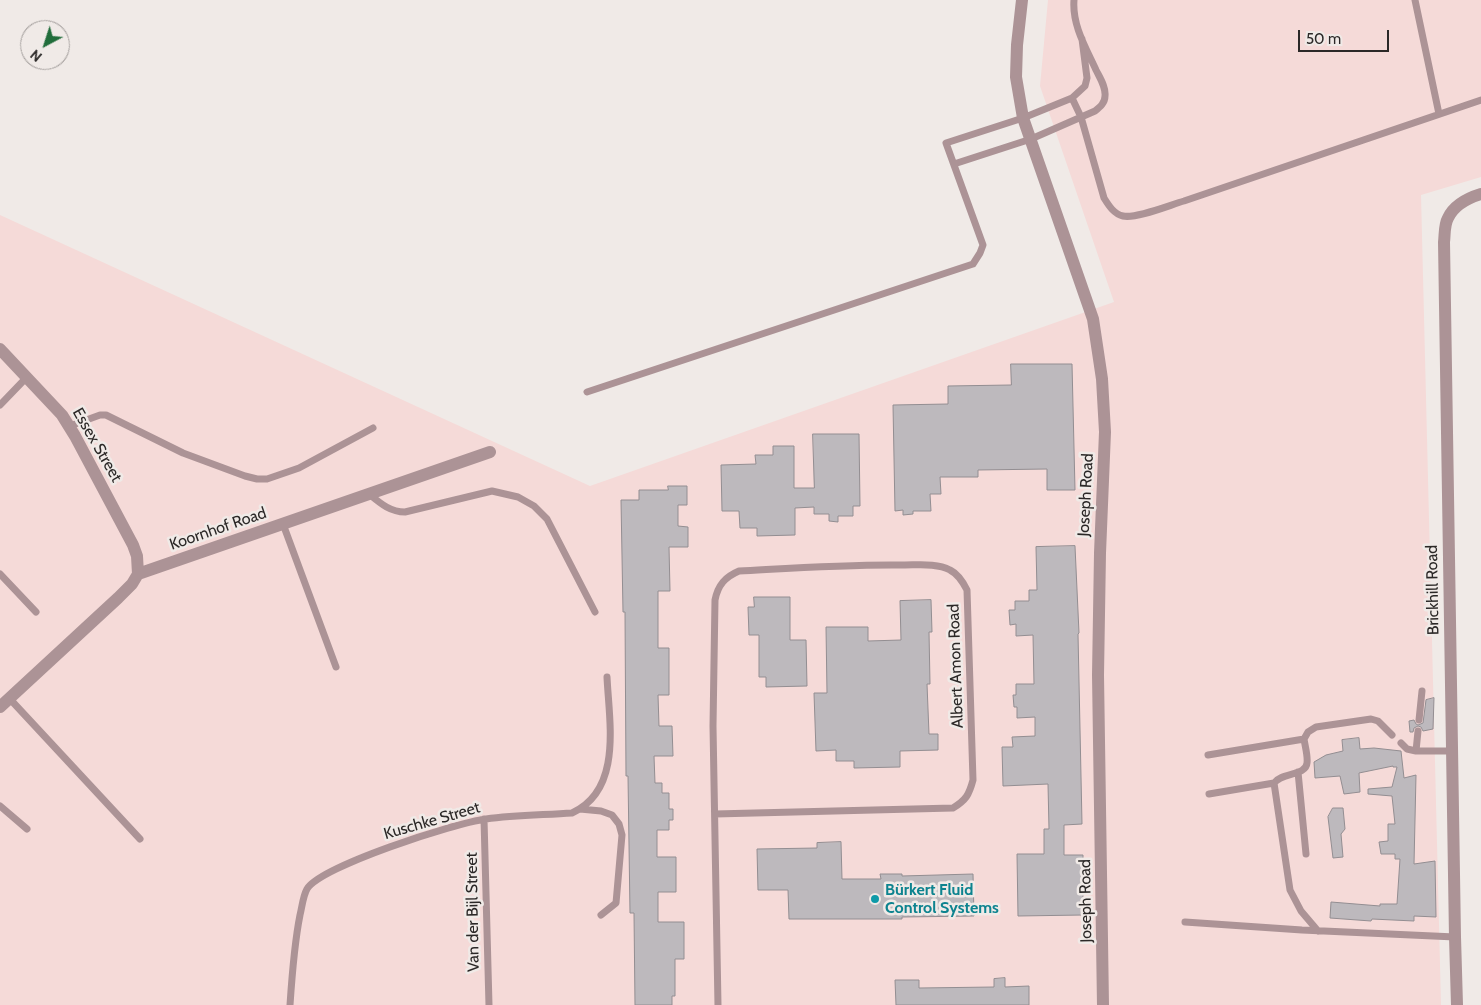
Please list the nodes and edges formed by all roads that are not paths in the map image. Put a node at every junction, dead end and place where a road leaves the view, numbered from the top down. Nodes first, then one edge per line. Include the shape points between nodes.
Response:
1 (1022, 0) edge
2 (1074, 0) edge
3 (1415, 0) edge
4 (1082, 39) junction
5 (1072, 98) junction
6 (1481, 100) edge
7 (1438, 114) junction
8 (1081, 117) junction
9 (1023, 118) junction
10 (1030, 139) junction
11 (954, 164) junction
12 (1481, 194) edge
13 (2, 353) edge
14 (27, 377) junction
15 (587, 392) dead end
16 (0, 405) edge
17 (70, 426) junction
18 (373, 428) dead end
19 (490, 452) dead end
20 (369, 494) junction
21 (283, 524) junction
22 (0, 574) edge
23 (138, 574) junction
24 (36, 612) dead end
25 (595, 612) dead end
26 (336, 667) dead end
27 (607, 677) dead end
28 (1422, 691) dead end
29 (4, 702) edge
30 (1419, 720) dead end
31 (1418, 731) dead end
32 (1392, 735) dead end
33 (1304, 739) junction
34 (1401, 743) dead end
35 (1416, 751) junction
36 (1452, 751) junction
37 (1208, 755) dead end
38 (1298, 772) junction
39 (1274, 783) junction
40 (1208, 794) dead end
41 (0, 806) edge
42 (580, 809) junction
43 (715, 814) junction
44 (484, 819) junction
45 (27, 829) dead end
46 (140, 839) dead end
47 (1306, 854) dead end
48 (601, 915) dead end
49 (1185, 922) dead end
50 (1318, 931) junction
51 (1455, 937) junction
52 (290, 1005) edge
53 (489, 1005) edge
54 (718, 1005) edge
55 (1104, 1005) edge
56 (1457, 1005) edge

1 - 9 street, Joseph Road via 1016,77
2 - 4 lane via 1075,19
3 - 7 lane
4 - 5 lane via 1087,78 1085,86
4 - 8 lane via 1102,82 1105,97 1102,105
5 - 8 lane
5 - 9 lane
6 - 7 lane
7 - 8 lane via 1184,201 1125,217 1111,208 1104,198
8 - 10 lane
9 - 10 street, Joseph Road
9 - 11 lane via 946,143
10 - 11 lane
10 - 55 street, Joseph Road via 1093,319 1102,379 1105,432 1098,675
11 - 15 lane via 983,245 973,264
12 - 36 street, Brickhill Road via 1459,204 1448,218 1444,242
13 - 14 street, Essex Street
14 - 16 lane
14 - 17 street, Essex Street
17 - 18 lane via 100,415 106,416 183,453 257,479 299,468
17 - 23 street, Essex Street via 133,544
19 - 20 street, Koornhof Road
20 - 21 street, Koornhof Road
20 - 25 lane via 388,509 398,512 492,491 518,497 547,519
21 - 23 street, Koornhof Road
21 - 26 lane
22 - 24 lane
23 - 29 street via 118,598
27 - 42 lane via 609,764 599,790
28 - 30 lane
29 - 46 lane
31 - 35 lane
32 - 33 lane via 1378,721 1371,719 1316,727
33 - 37 lane
33 - 38 lane via 1307,762
34 - 35 lane
35 - 36 lane
36 - 51 street, Brickhill Road
38 - 39 lane via 1277,778
38 - 47 lane
39 - 40 lane
39 - 50 lane via 1290,890 1301,911
41 - 45 lane
42 - 44 lane, Kuschke Street via 572,813
42 - 48 lane via 612,815 622,836 616,903
43 - 43 lane, Albert Amon Road via 715,600 717,590 730,575 739,571 777,568 911,565 937,566 951,570 961,579 967,590 973,780 970,792 962,802 953,808 934,809
43 - 54 lane, Albert Amon Road
44 - 52 lane, Kuschke Street via 396,844 331,872 308,887 295,946
44 - 53 lane, Van der Bijl Street
49 - 50 lane
50 - 51 lane
51 - 56 street, Brickhill Road

